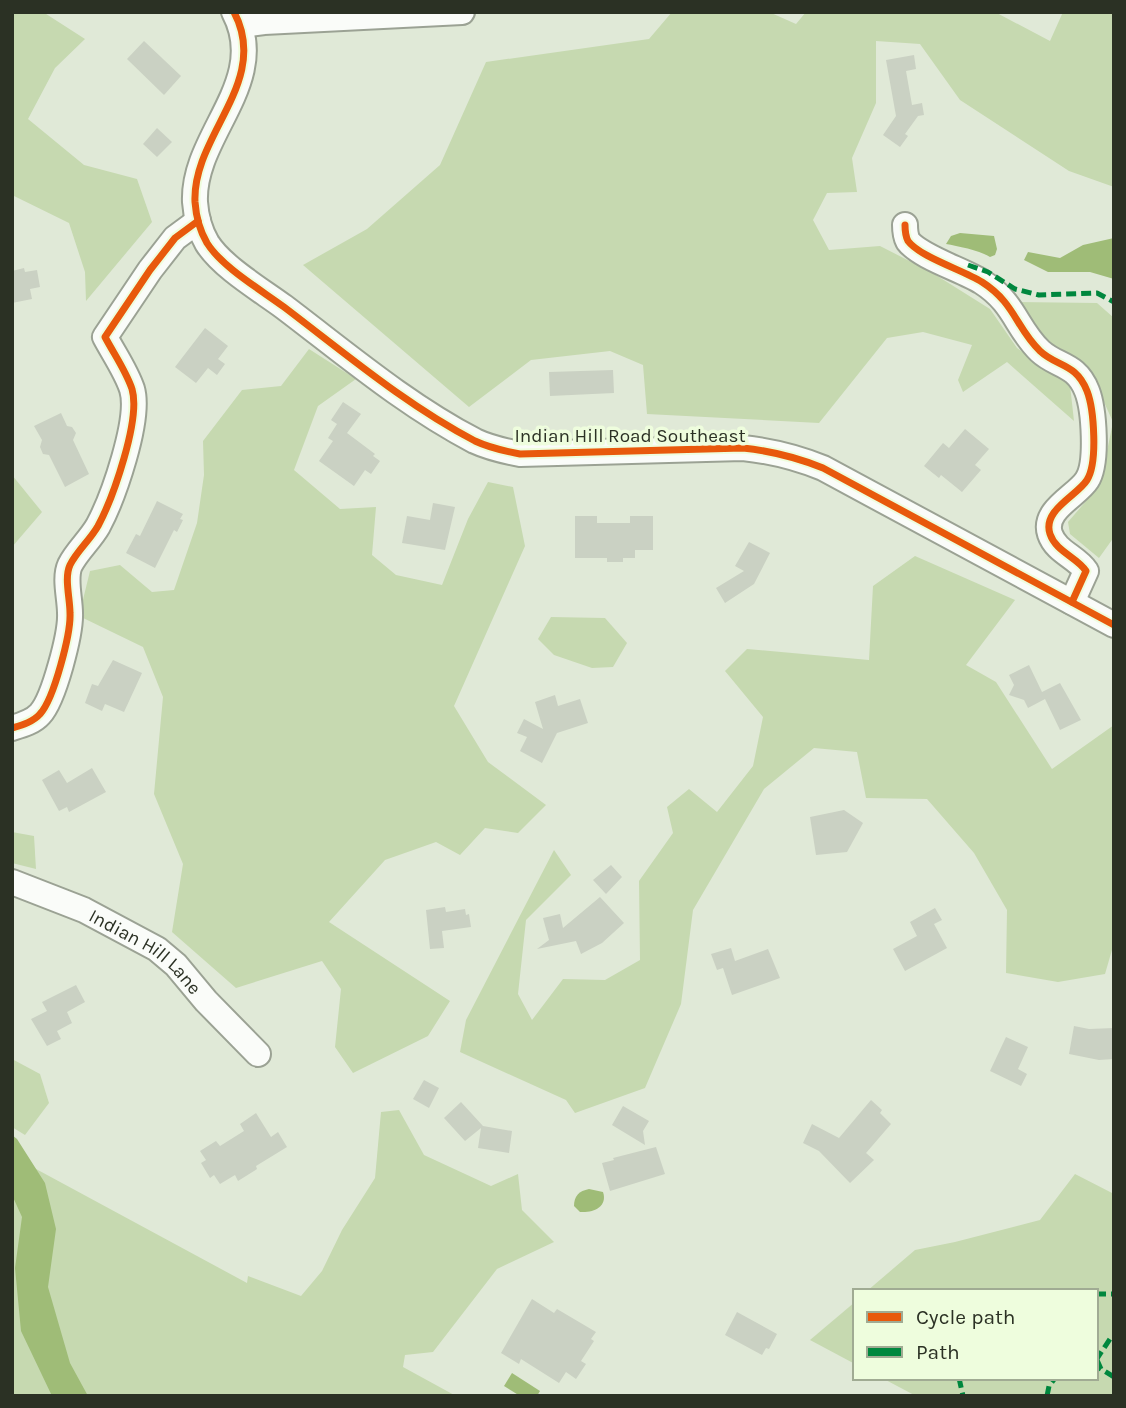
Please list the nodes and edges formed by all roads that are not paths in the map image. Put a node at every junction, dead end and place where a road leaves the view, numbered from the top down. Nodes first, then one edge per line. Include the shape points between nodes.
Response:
1 (462, 12) edge
2 (238, 19) edge
3 (198, 221) junction
4 (905, 225) dead end
5 (1072, 602) junction
6 (1114, 625) edge
7 (12, 728) edge
8 (12, 882) edge
9 (258, 1054) dead end

1 - 2 street via 264,22
2 - 3 street, Indian Hill Road Southeast via 245,42 242,68 197,178
3 - 5 street, Indian Hill Road Southeast via 207,243 237,272 422,411 478,442 497,450 538,454 743,448 779,452 823,468
3 - 7 street via 175,238 105,337 133,391 134,417 126,454 98,525 70,566 70,615 55,684 42,712
4 - 5 street via 907,239 920,252 1003,297 1033,344 1078,374 1086,390 1094,450 1090,475 1062,503 1049,526 1060,549 1086,571
5 - 6 street, Indian Hill Road Southeast
8 - 9 street, Indian Hill Lane via 84,909 157,949

